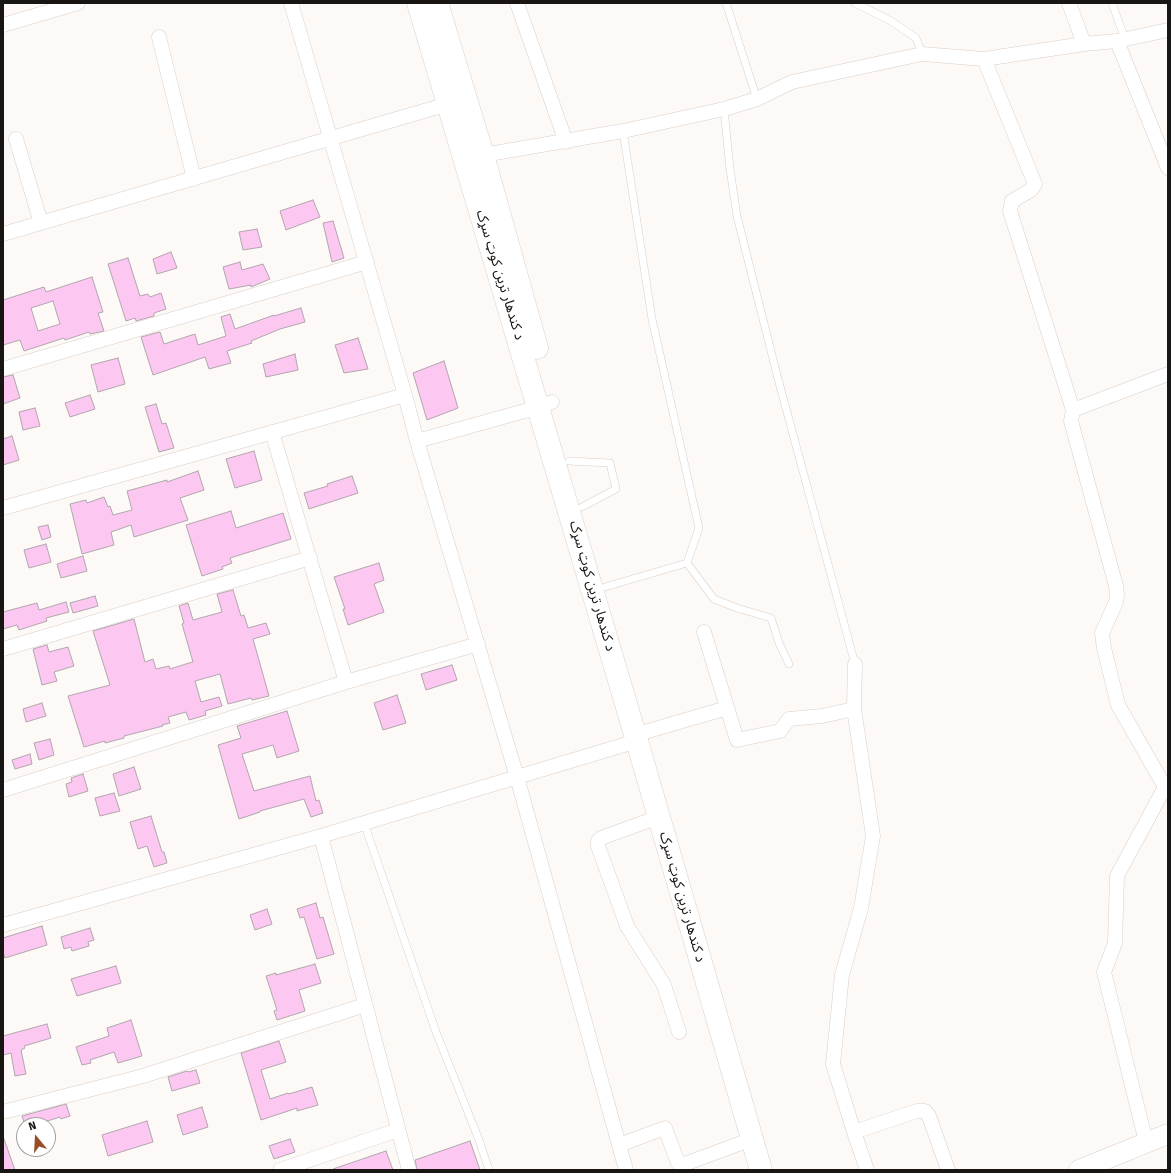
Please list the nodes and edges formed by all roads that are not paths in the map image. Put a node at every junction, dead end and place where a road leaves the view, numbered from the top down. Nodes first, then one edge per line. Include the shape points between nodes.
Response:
1 (78, 3) edge
2 (291, 3) edge
3 (418, 3) edge
4 (437, 3) edge
5 (517, 3) edge
6 (726, 3) edge
7 (855, 3) edge
8 (1069, 3) edge
9 (1112, 3) edge
10 (3, 25) edge
11 (1168, 30) edge
12 (159, 37) dead end
13 (1121, 40) junction
14 (1084, 44) junction
15 (922, 54) junction
16 (984, 59) junction
17 (757, 99) junction
18 (448, 104) junction
19 (724, 109) junction
20 (623, 131) junction
21 (1162, 135) edge
22 (16, 139) dead end
23 (331, 139) junction
24 (566, 142) junction
25 (483, 156) junction
26 (1168, 168) edge
27 (194, 179) junction
28 (41, 223) junction
29 (3, 234) edge
30 (367, 262) junction
31 (3, 369) edge
32 (1168, 374) edge
33 (405, 395) junction
34 (545, 404) junction
35 (1073, 410) junction
36 (272, 432) junction
37 (417, 441) junction
38 (569, 461) junction
39 (582, 507) junction
40 (3, 508) edge
41 (310, 558) junction
42 (687, 563) junction
43 (605, 587) junction
44 (704, 632) dead end
45 (478, 644) junction
46 (3, 649) edge
47 (789, 664) dead end
48 (855, 664) joint
49 (346, 682) junction
50 (727, 708) junction
51 (854, 709) junction
52 (642, 736) junction
53 (517, 776) junction
54 (1166, 786) edge
55 (3, 790) edge
56 (659, 817) junction
57 (364, 823) junction
58 (321, 836) junction
59 (3, 925) edge
60 (365, 1005) junction
61 (679, 1032) dead end
62 (3, 1112) edge
63 (398, 1130) junction
64 (854, 1132) junction
65 (1168, 1134) edge
66 (752, 1140) junction
67 (1146, 1142) junction
68 (619, 1145) junction
69 (280, 1170) edge
70 (409, 1170) edge
71 (489, 1170) edge
72 (626, 1170) edge
73 (761, 1170) edge
74 (773, 1170) edge
75 (866, 1170) edge
76 (948, 1170) edge
77 (1079, 1170) edge

1 - 10 street
2 - 23 street
3 - 18 main road, د کندهار ترين کوټ سړک
4 - 25 main road, د کندهار ترين کوټ سړک
5 - 24 street
6 - 17 lane
7 - 15 lane via 891,21 916,38
8 - 14 street
9 - 13 lane
11 - 13 street
12 - 27 street
13 - 14 street
13 - 21 street
14 - 16 street
15 - 16 street
15 - 17 street via 792,82
16 - 35 street via 1035,184 1031,190 1012,201 1010,211
17 - 19 street
18 - 23 street
18 - 34 main road, د کندهار ترين کوټ سړک
19 - 20 street
19 - 48 lane via 737,216
20 - 24 street
20 - 42 lane via 652,318 699,528
21 - 26 street
22 - 28 street
23 - 27 street
23 - 30 street
24 - 25 street
25 - 34 main road, د کندهار ترين کوټ سړک
27 - 28 street
28 - 29 street
30 - 31 street
30 - 33 street
32 - 35 street
33 - 36 street
33 - 37 street
34 - 37 street
34 - 38 main road, د کندهار ترين کوټ سړک
34 - 52 main road, د کندهار ترين کوټ سړک
35 - 54 street via 1071,421 1116,586 1116,602 1102,633 1118,705
36 - 40 street
36 - 41 street
37 - 45 street
38 - 39 main road, د کندهار ترين کوټ سړک
38 - 39 lane via 610,463 616,489
39 - 43 main road, د کندهار ترين کوټ سړک
41 - 46 street
41 - 49 street
42 - 43 lane
42 - 47 lane via 714,599 771,618
43 - 52 main road, د کندهار ترين کوټ سړک
44 - 50 street
45 - 49 street
45 - 53 street
48 - 51 street
49 - 55 street
50 - 51 street via 738,740 780,731 789,720
50 - 52 street
51 - 64 street via 873,836 861,908 842,975 834,1064
52 - 53 street
52 - 56 main road, د کندهار ترين کوټ سړک
52 - 74 main road, د کندهار ترين کوټ سړک
53 - 57 street
53 - 68 street
54 - 67 street via 1117,876 1115,943 1104,972
56 - 61 street via 601,838 598,846 627,926 664,985
56 - 66 main road, د کندهار ترين کوټ سړک
57 - 58 street
57 - 71 lane via 436,1032
58 - 59 street
58 - 60 street
60 - 62 street via 143,1076
60 - 63 street
63 - 69 street
63 - 70 street
64 - 75 street
64 - 76 street via 917,1111 925,1111
65 - 67 street
66 - 68 street via 682,1165 678,1163 665,1128
66 - 73 main road, د کندهار ترين کوټ سړک
67 - 77 street
68 - 72 street

